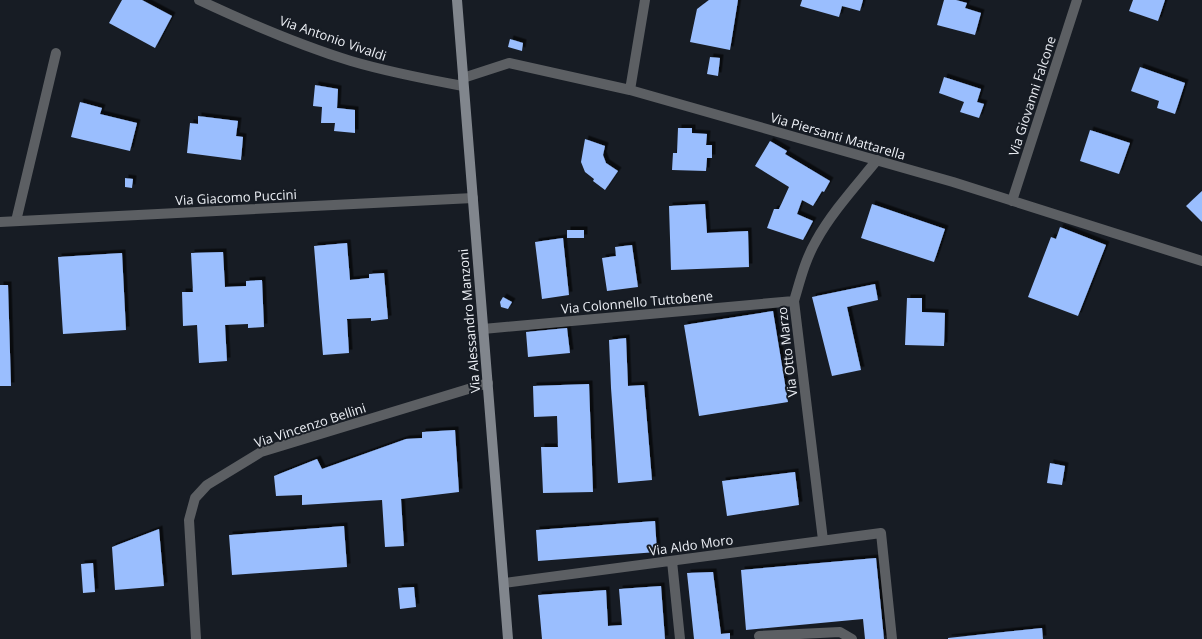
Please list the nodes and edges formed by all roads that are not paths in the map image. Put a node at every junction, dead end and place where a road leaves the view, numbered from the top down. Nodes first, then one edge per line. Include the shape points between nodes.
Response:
1 (199, 0) edge
2 (457, 0) edge
3 (645, 0) edge
4 (1077, 0) edge
5 (56, 53) dead end
6 (463, 82) junction
7 (630, 90) junction
8 (877, 160) junction
9 (473, 198) junction
10 (1012, 201) junction
11 (16, 221) junction
12 (0, 222) edge
13 (1202, 261) edge
14 (794, 301) junction
15 (483, 329) junction
16 (488, 383) junction
17 (823, 540) junction
18 (672, 561) junction
19 (504, 583) junction
20 (759, 636) dead end
21 (196, 639) edge
22 (508, 639) edge
23 (680, 639) edge
24 (852, 639) edge
25 (892, 639) edge

1 - 6 street, Via Antonio Vivaldi via 350,61 413,77
2 - 6 main road, Via Alessandro Manzoni
3 - 7 street
4 - 10 street, Via Giovanni Falcone
5 - 11 street
6 - 7 street, Via Piersanti Mattarella via 509,63
6 - 9 main road, Via Alessandro Manzoni
7 - 8 street, Via Piersanti Mattarella
8 - 10 street, Via Piersanti Mattarella
8 - 14 street, Via Otto Marzo via 816,241 803,270
9 - 11 street, Via Giacomo Puccini
9 - 15 main road, Via Alessandro Manzoni
10 - 13 street, Via Piersanti Mattarella
11 - 12 street, Via Giacomo Puccini
14 - 15 street, Via Colonnello Tuttobene
14 - 17 street, Via Otto Marzo
15 - 16 main road, Via Alessandro Manzoni
16 - 19 main road, Via Alessandro Manzoni
16 - 21 street, Via Vincenzo Bellini via 261,452 207,485 195,498 189,520
17 - 18 street, Via Aldo Moro
17 - 25 street, Via Aldo Moro via 881,532
18 - 19 street, Via Aldo Moro
18 - 23 street
19 - 22 main road, Via Alessandro Manzoni
20 - 24 street via 840,632

